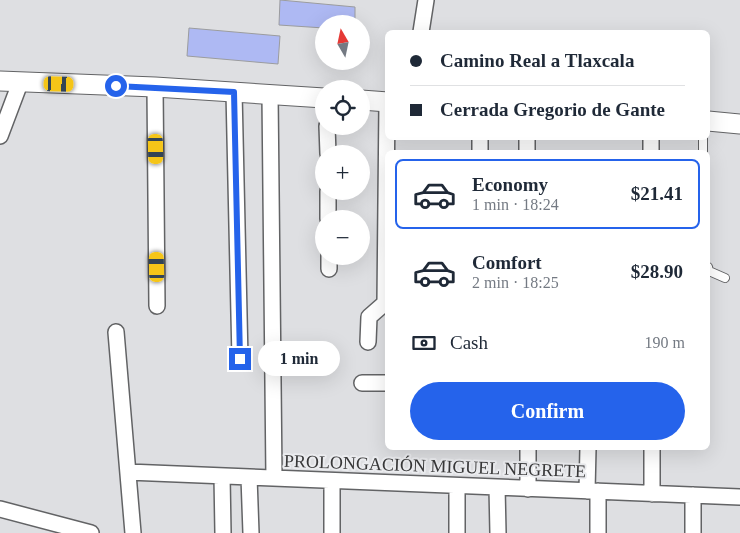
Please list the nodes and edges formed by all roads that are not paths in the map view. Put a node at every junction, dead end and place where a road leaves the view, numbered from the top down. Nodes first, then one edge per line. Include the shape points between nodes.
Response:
1 (426, 0) edge
2 (422, 30) edge
3 (0, 81) edge
4 (20, 83) junction
5 (155, 87) junction
6 (234, 92) junction
7 (270, 94) junction
8 (315, 97) edge
9 (370, 101) edge
10 (385, 102) edge
11 (710, 121) edge
12 (740, 124) edge
13 (0, 136) edge
14 (710, 271) edge
15 (725, 278) dead end
16 (385, 305) edge
17 (157, 306) dead end
18 (116, 332) dead end
19 (368, 342) dead end
20 (240, 359) dead end
21 (362, 383) dead end
22 (385, 383) edge
23 (528, 450) edge
24 (588, 450) edge
25 (652, 450) edge
26 (128, 472) junction
27 (222, 476) junction
28 (249, 477) junction
29 (274, 478) junction
30 (332, 480) junction
31 (457, 486) junction
32 (497, 487) junction
33 (528, 488) junction
34 (592, 491) junction
35 (652, 494) junction
36 (693, 495) junction
37 (740, 497) edge
38 (0, 509) edge
39 (92, 533) edge
40 (133, 533) edge
41 (223, 533) edge
42 (252, 533) edge
43 (332, 533) edge
44 (457, 533) edge
45 (498, 533) edge
46 (598, 533) edge
47 (693, 533) edge

1 - 2 street
3 - 4 street
4 - 5 street
4 - 13 street
5 - 6 street
5 - 17 street
6 - 7 street
6 - 20 street
7 - 8 street
7 - 29 street
9 - 10 street
11 - 12 street
14 - 15 lane
16 - 19 street via 369,317
18 - 26 street
21 - 22 street
23 - 33 street
24 - 34 street
25 - 35 street
26 - 27 street, PROLONGACIÓN MIGUEL NEGRETE
26 - 40 street
27 - 28 street, PROLONGACIÓN MIGUEL NEGRETE
27 - 41 street
28 - 29 street, PROLONGACIÓN MIGUEL NEGRETE
28 - 42 street
29 - 30 street, PROLONGACIÓN MIGUEL NEGRETE
30 - 31 street, PROLONGACIÓN MIGUEL NEGRETE
30 - 43 street
31 - 32 street, PROLONGACIÓN MIGUEL NEGRETE
31 - 44 street
32 - 33 street, PROLONGACIÓN MIGUEL NEGRETE
32 - 45 street
33 - 34 street, PROLONGACIÓN MIGUEL NEGRETE
34 - 35 street, PROLONGACIÓN MIGUEL NEGRETE
34 - 46 street
35 - 36 street, PROLONGACIÓN MIGUEL NEGRETE
36 - 37 street, PROLONGACIÓN MIGUEL NEGRETE
36 - 47 street
38 - 39 street

